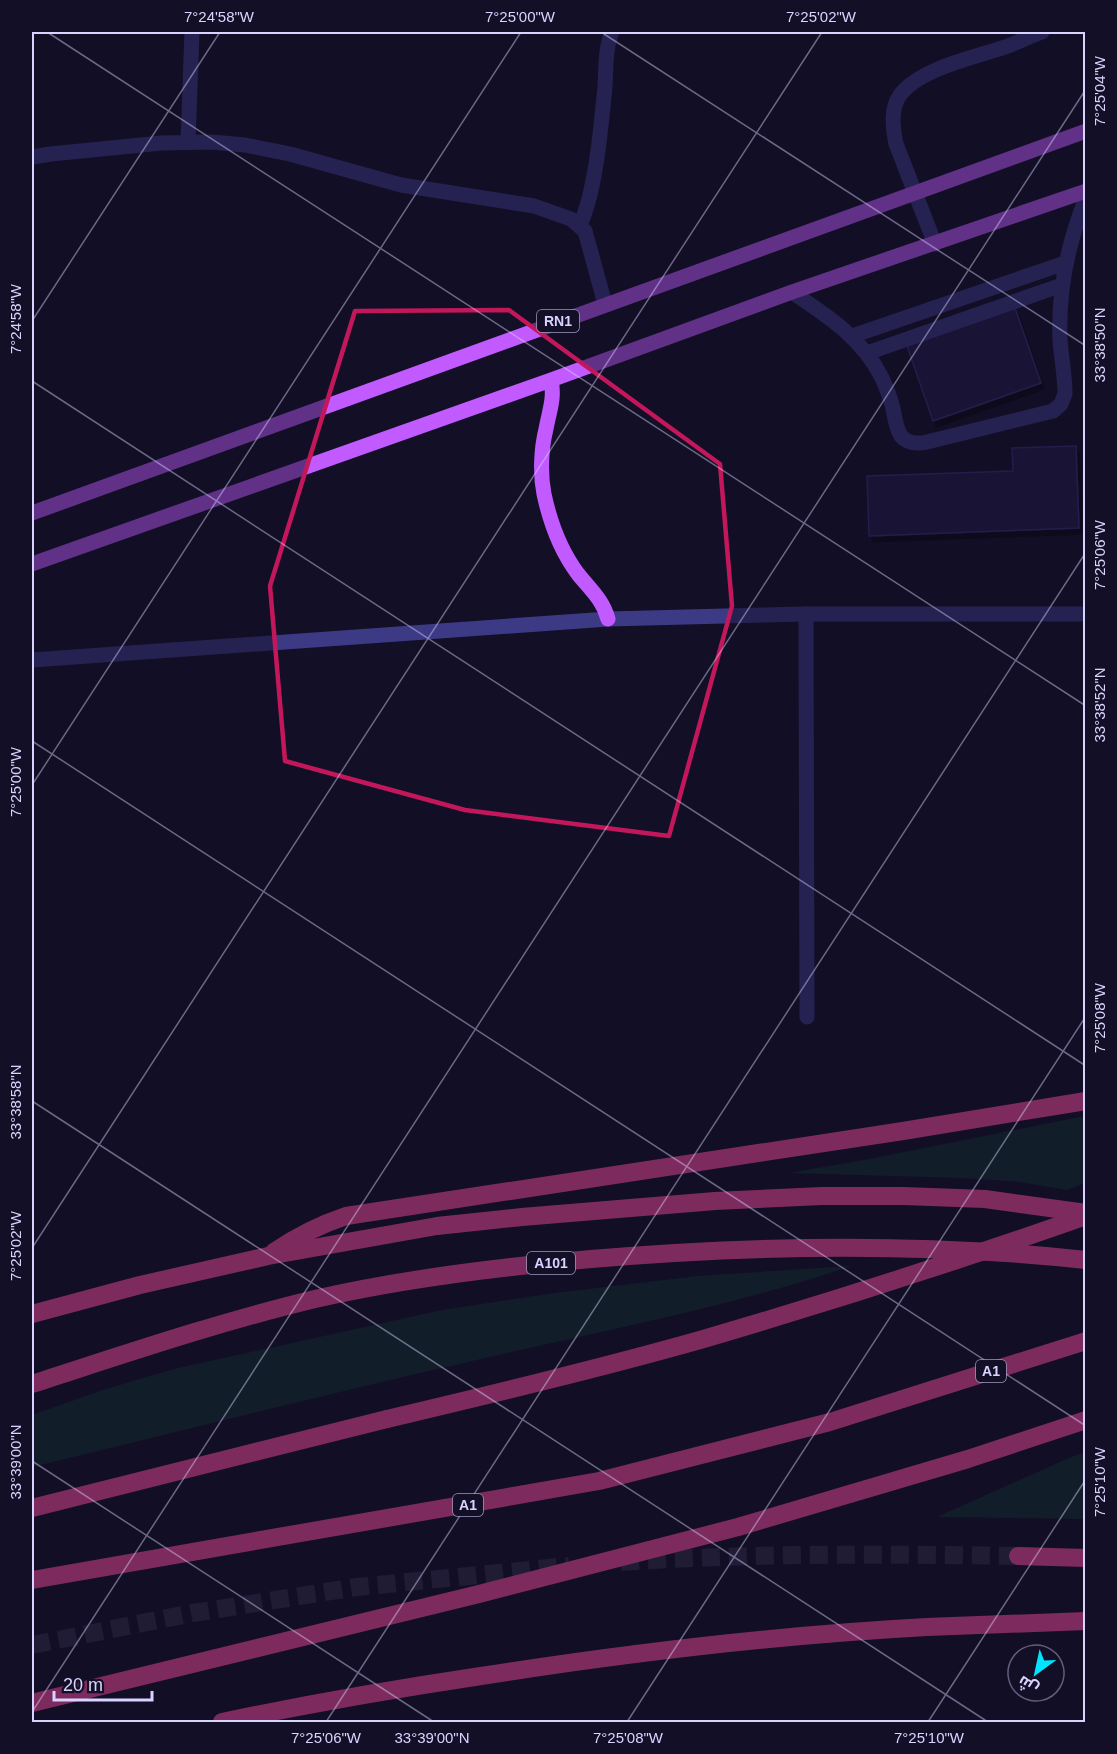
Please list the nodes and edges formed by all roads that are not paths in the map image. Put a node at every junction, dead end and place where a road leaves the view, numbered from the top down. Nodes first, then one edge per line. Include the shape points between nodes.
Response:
1 (192, 32) edge
2 (612, 32) edge
3 (1042, 32) edge
4 (1086, 131) edge
5 (188, 142) junction
6 (32, 158) edge
7 (1086, 191) edge
8 (916, 193) junction
9 (1086, 198) edge
10 (580, 225) junction
11 (935, 244) junction
12 (1065, 263) junction
13 (1062, 285) junction
14 (792, 291) junction
15 (605, 304) junction
16 (852, 336) junction
17 (867, 353) junction
18 (551, 380) junction
19 (32, 513) edge
20 (32, 564) edge
21 (1086, 614) edge
22 (806, 615) junction
23 (608, 619) junction
24 (32, 660) edge
25 (807, 1017) dead end
26 (1086, 1101) edge
27 (1086, 1214) edge
28 (268, 1256) junction
29 (1086, 1260) edge
30 (32, 1314) edge
31 (1086, 1341) edge
32 (32, 1384) edge
33 (1086, 1420) edge
34 (32, 1509) edge
35 (1018, 1556) tunnel mouth
36 (1086, 1558) edge
37 (32, 1580) edge
38 (1086, 1621) edge
39 (32, 1703) edge
40 (222, 1722) edge

1 - 5 street
2 - 10 street via 606,55 594,174
3 - 8 street via 930,72 900,95 894,109 893,129
4 - 8 main road, RN1
5 - 6 street
5 - 10 street via 245,145 279,152 401,184 534,206
7 - 11 main road
8 - 11 street
8 - 15 main road, RN1
9 - 12 street
10 - 15 street via 590,243
11 - 14 main road
12 - 13 street
12 - 16 street
13 - 17 street
13 - 17 street via 1060,339 1065,394 1053,411 912,443 900,434 892,402
14 - 16 street
14 - 18 main road
15 - 19 main road, RN1
16 - 17 street
18 - 20 main road
18 - 23 main road via 553,403 542,461 544,491 562,548 598,596
21 - 22 street
22 - 23 street
22 - 25 street
23 - 24 street
26 - 28 highway via 346,1216 312,1228
27 - 28 highway via 984,1199 927,1197 715,1201 437,1226
27 - 34 highway, bridge via 864,1291 699,1340
28 - 30 highway
29 - 32 highway, A101 via 920,1249 785,1248 664,1253 482,1270 316,1299 245,1317
31 - 37 highway, A1 via 830,1422 599,1481
33 - 39 highway via 738,1527
35 - 36 highway
38 - 40 highway via 915,1628 675,1649 396,1689

